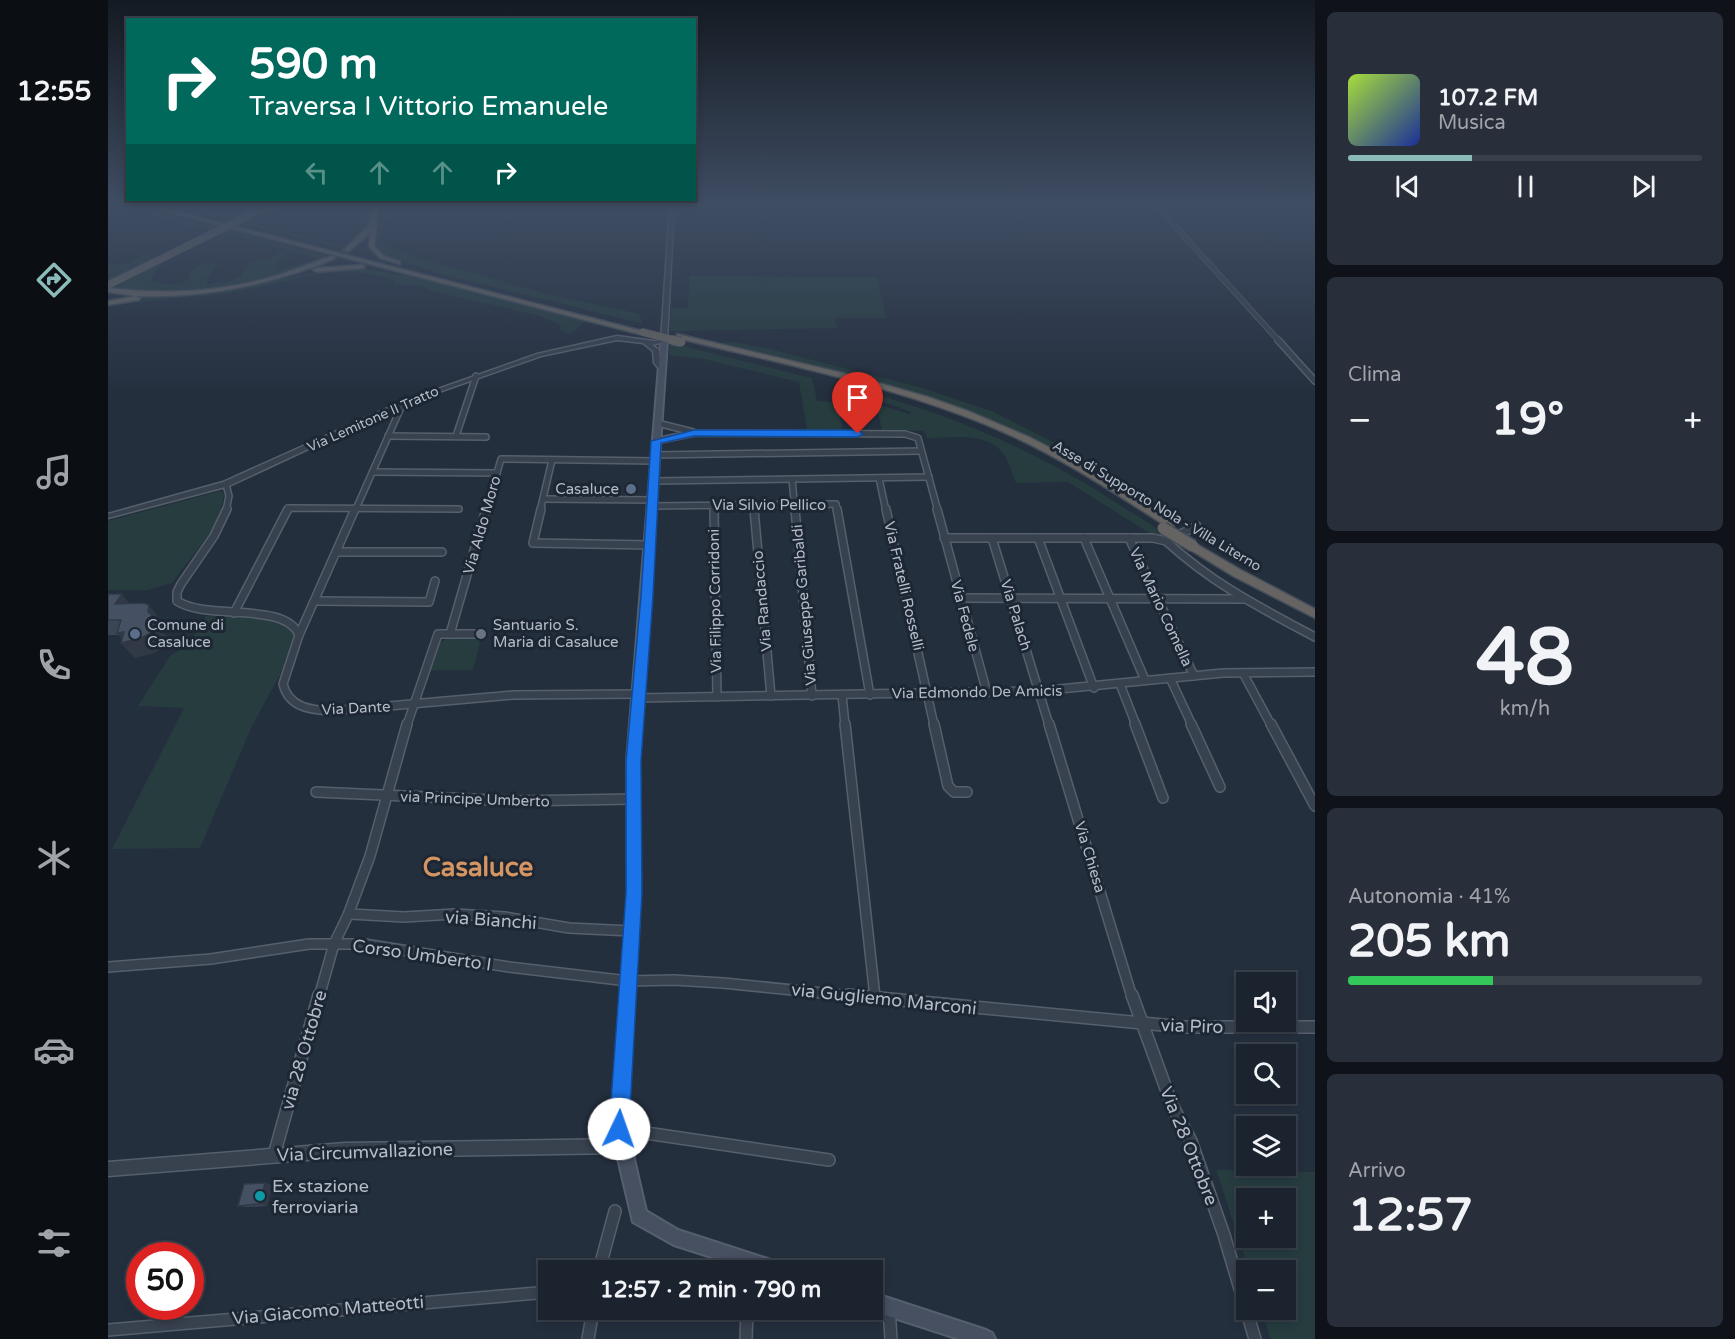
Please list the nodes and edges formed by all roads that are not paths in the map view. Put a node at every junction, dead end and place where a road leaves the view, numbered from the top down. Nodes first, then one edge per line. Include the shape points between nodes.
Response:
1 (140, 268) edge
2 (302, 268) edge
3 (325, 268) tunnel mouth
4 (380, 268) edge
5 (402, 268) edge
6 (402, 268) edge
7 (407, 268) edge
8 (668, 268) edge
9 (1213, 268) edge
10 (412, 271) junction
11 (274, 278) junction
12 (108, 285) edge
13 (187, 293) junction
14 (108, 303) edge
15 (664, 329) junction
16 (642, 334) junction
17 (664, 341) junction
18 (662, 369) junction
19 (476, 376) junction
20 (1315, 381) edge
21 (403, 403) junction
22 (657, 423) junction
23 (694, 433) junction
24 (388, 436) junction
25 (456, 436) junction
26 (486, 436) dead end
27 (656, 441) junction
28 (921, 451) junction
29 (655, 458) junction
30 (552, 460) junction
31 (373, 472) junction
32 (496, 473) junction
33 (929, 477) junction
34 (792, 478) junction
35 (879, 478) junction
36 (654, 481) junction
37 (226, 484) junction
38 (544, 499) junction
39 (652, 503) junction
40 (795, 504) junction
41 (714, 505) junction
42 (754, 505) junction
43 (357, 508) junction
44 (459, 509) dead end
45 (108, 516) edge
46 (1197, 526) dead end
47 (944, 538) junction
48 (992, 538) junction
49 (1038, 538) junction
50 (1084, 538) junction
51 (1129, 538) junction
52 (1166, 541) junction
53 (1197, 544) junction
54 (650, 545) junction
55 (338, 552) junction
56 (442, 552) dead end
57 (435, 581) dead end
58 (960, 598) junction
59 (1011, 598) junction
60 (1060, 598) junction
61 (1110, 598) junction
62 (1158, 599) junction
63 (1243, 599) junction
64 (315, 600) junction
65 (1315, 605) edge
66 (234, 614) junction
67 (1315, 614) edge
68 (299, 634) junction
69 (450, 634) junction
70 (475, 634) dead end
71 (1315, 637) edge
72 (1244, 672) junction
73 (1315, 672) edge
74 (1194, 676) junction
75 (1170, 678) junction
76 (1145, 680) junction
77 (1120, 684) junction
78 (1094, 688) junction
79 (1039, 692) junction
80 (987, 693) junction
81 (928, 694) junction
82 (842, 695) junction
83 (870, 695) junction
84 (638, 696) junction
85 (771, 696) junction
86 (812, 696) junction
87 (717, 697) junction
88 (413, 704) junction
89 (1220, 787) dead end
90 (316, 792) dead end
91 (967, 792) dead end
92 (388, 796) junction
93 (1163, 798) dead end
94 (634, 799) junction
95 (1315, 806) edge
96 (350, 914) junction
97 (632, 931) junction
98 (334, 944) junction
99 (108, 967) edge
100 (628, 981) junction
101 (875, 998) junction
102 (1140, 1023) junction
103 (1315, 1027) edge
104 (619, 1129) junction
105 (623, 1146) junction
106 (274, 1155) junction
107 (829, 1160) dead end
108 (108, 1169) edge
109 (615, 1211) dead end
110 (602, 1260) edge
111 (733, 1260) edge
112 (538, 1293) edge
113 (883, 1306) edge
114 (883, 1312) edge
115 (591, 1320) edge
116 (747, 1320) edge
117 (108, 1330) edge
118 (588, 1339) edge
119 (746, 1339) edge
120 (891, 1339) edge
121 (986, 1339) edge
122 (1255, 1339) edge

1 - 12 highway, bridge
2 - 11 highway
3 - 11 highway
4 - 10 highway
5 - 10 highway, Asse di Supporto Nola - Villa Literno
6 - 10 highway, Asse di Supporto Nola - Villa Literno
7 - 10 highway
8 - 15 street
9 - 20 street
10 - 16 highway, Asse di Supporto Nola - Villa Literno
11 - 13 highway
12 - 13 highway via 131,293
13 - 14 highway
15 - 16 street via 656,338
15 - 17 street
16 - 17 street, Via Lemitone II Tratto via 654,343
16 - 18 street via 656,350
16 - 19 street, Via Lemitone II Tratto via 539,354
16 - 53 highway, Asse di Supporto Nola - Villa Literno, bridge via 680,339 941,410 1044,455
17 - 18 main road
18 - 22 main road
19 - 21 street, Via Lemitone II Tratto
19 - 25 street
21 - 24 street, Via Dante
21 - 37 street, Via Lemitone II Tratto
22 - 23 street
22 - 27 main road
23 - 27 street
23 - 28 street via 905,434 918,438
24 - 25 street
24 - 31 street, Via Dante
25 - 26 street
27 - 29 main road
28 - 29 street, Via Aldo Moro
28 - 33 street, Via Fedele
29 - 30 street, Via Aldo Moro
29 - 36 main road
30 - 32 street, Via Aldo Moro via 501,459
30 - 38 street
31 - 32 street
31 - 43 street, Via Dante
32 - 69 street, Via Aldo Moro
33 - 35 street
33 - 47 street, Via Fedele
34 - 35 street
34 - 36 street
34 - 40 street, Via Giuseppe Garibaldi
35 - 81 street, Via Fratelli Rosselli
36 - 39 main road
37 - 45 street, Via Lemitone II Tratto
37 - 66 street via 229,501 225,520 184,578 176,597 180,604 198,610
38 - 39 street, Via Silvio Pellico
38 - 54 street via 534,543
39 - 41 street, Via Silvio Pellico
39 - 54 main road
40 - 42 street, Via Silvio Pellico
40 - 83 street, Via Silvio Pellico via 837,504
40 - 86 street, Via Giuseppe Garibaldi
41 - 42 street, Via Silvio Pellico
41 - 87 street, Via Filippo Corridoni
42 - 85 street, Via Randaccio
43 - 44 street
43 - 55 street, Via Dante
43 - 66 street via 290,508
46 - 52 street
47 - 48 street
47 - 58 street, Via Fedele
48 - 49 street
48 - 59 street, Via Palach
49 - 50 street
49 - 60 street
50 - 51 street
50 - 61 street
51 - 52 street
51 - 62 street, Via Mario Comella
52 - 63 street via 1201,572
53 - 65 highway, Asse di Supporto Nola - Villa Literno
53 - 67 highway, Asse di Supporto Nola - Villa Literno via 1238,573
54 - 84 main road
55 - 56 street
55 - 64 street, Via Dante
57 - 64 street via 429,602
58 - 59 street
58 - 80 street, Via Fedele
59 - 60 street
59 - 79 street, Via Palach
60 - 61 street
60 - 78 street
61 - 62 street
61 - 76 street
62 - 63 street
62 - 74 street, Via Mario Comella
63 - 71 street
64 - 68 street, Via Dante
66 - 68 street via 284,619 295,625
68 - 88 street, Via Dante via 283,684 286,694 297,704 332,711
69 - 70 street
69 - 88 street, via 28 Ottobre via 438,634
72 - 73 street, Via Edmondo De Amicis
72 - 74 street, Via Edmondo De Amicis
72 - 95 street
74 - 75 street, Via Edmondo De Amicis
75 - 76 street, Via Edmondo De Amicis
75 - 89 street
76 - 77 street, Via Edmondo De Amicis
77 - 78 street, Via Edmondo De Amicis
77 - 93 street
78 - 79 street, Via Edmondo De Amicis
79 - 80 street, Via Edmondo De Amicis
79 - 102 street, Via Chiesa
80 - 81 street, Via Edmondo De Amicis
81 - 83 street, Via Edmondo De Amicis
81 - 91 street, Via Fratelli Rosselli via 948,786 954,792
82 - 83 street, Via Edmondo De Amicis
82 - 86 street, Via Edmondo De Amicis
82 - 101 street
84 - 87 street, Via Edmondo De Amicis
84 - 88 street, Via Dante via 513,695
84 - 94 main road
85 - 86 street, Via Edmondo De Amicis
85 - 87 street, Via Edmondo De Amicis
88 - 92 street, via 28 Ottobre
90 - 92 street, via Principe Umberto
92 - 94 street, via Principe Umberto via 574,802
92 - 96 street, via 28 Ottobre via 367,871
94 - 97 main road
96 - 97 street, via Bianchi via 455,914 569,928
96 - 98 street, via 28 Ottobre
97 - 100 main road
98 - 99 street, Corso Umberto I
98 - 100 street, Corso Umberto I via 403,948 509,967
98 - 106 street, via 28 Ottobre
100 - 101 street, via Gugliemo Marconi via 703,982
100 - 104 main road
101 - 102 street, via Gugliemo Marconi
102 - 103 street, via Piro
102 - 122 street, Via 28 Ottobre via 1194,1151
104 - 105 main road
104 - 107 street
105 - 106 street, Via Circumvallazione via 345,1150
105 - 111 main road via 639,1216 674,1237
106 - 108 street, Via Circumvallazione
109 - 110 street
112 - 117 street, Via Giacomo Matteotti
113 - 121 main road
114 - 120 street
115 - 118 street
116 - 119 street

